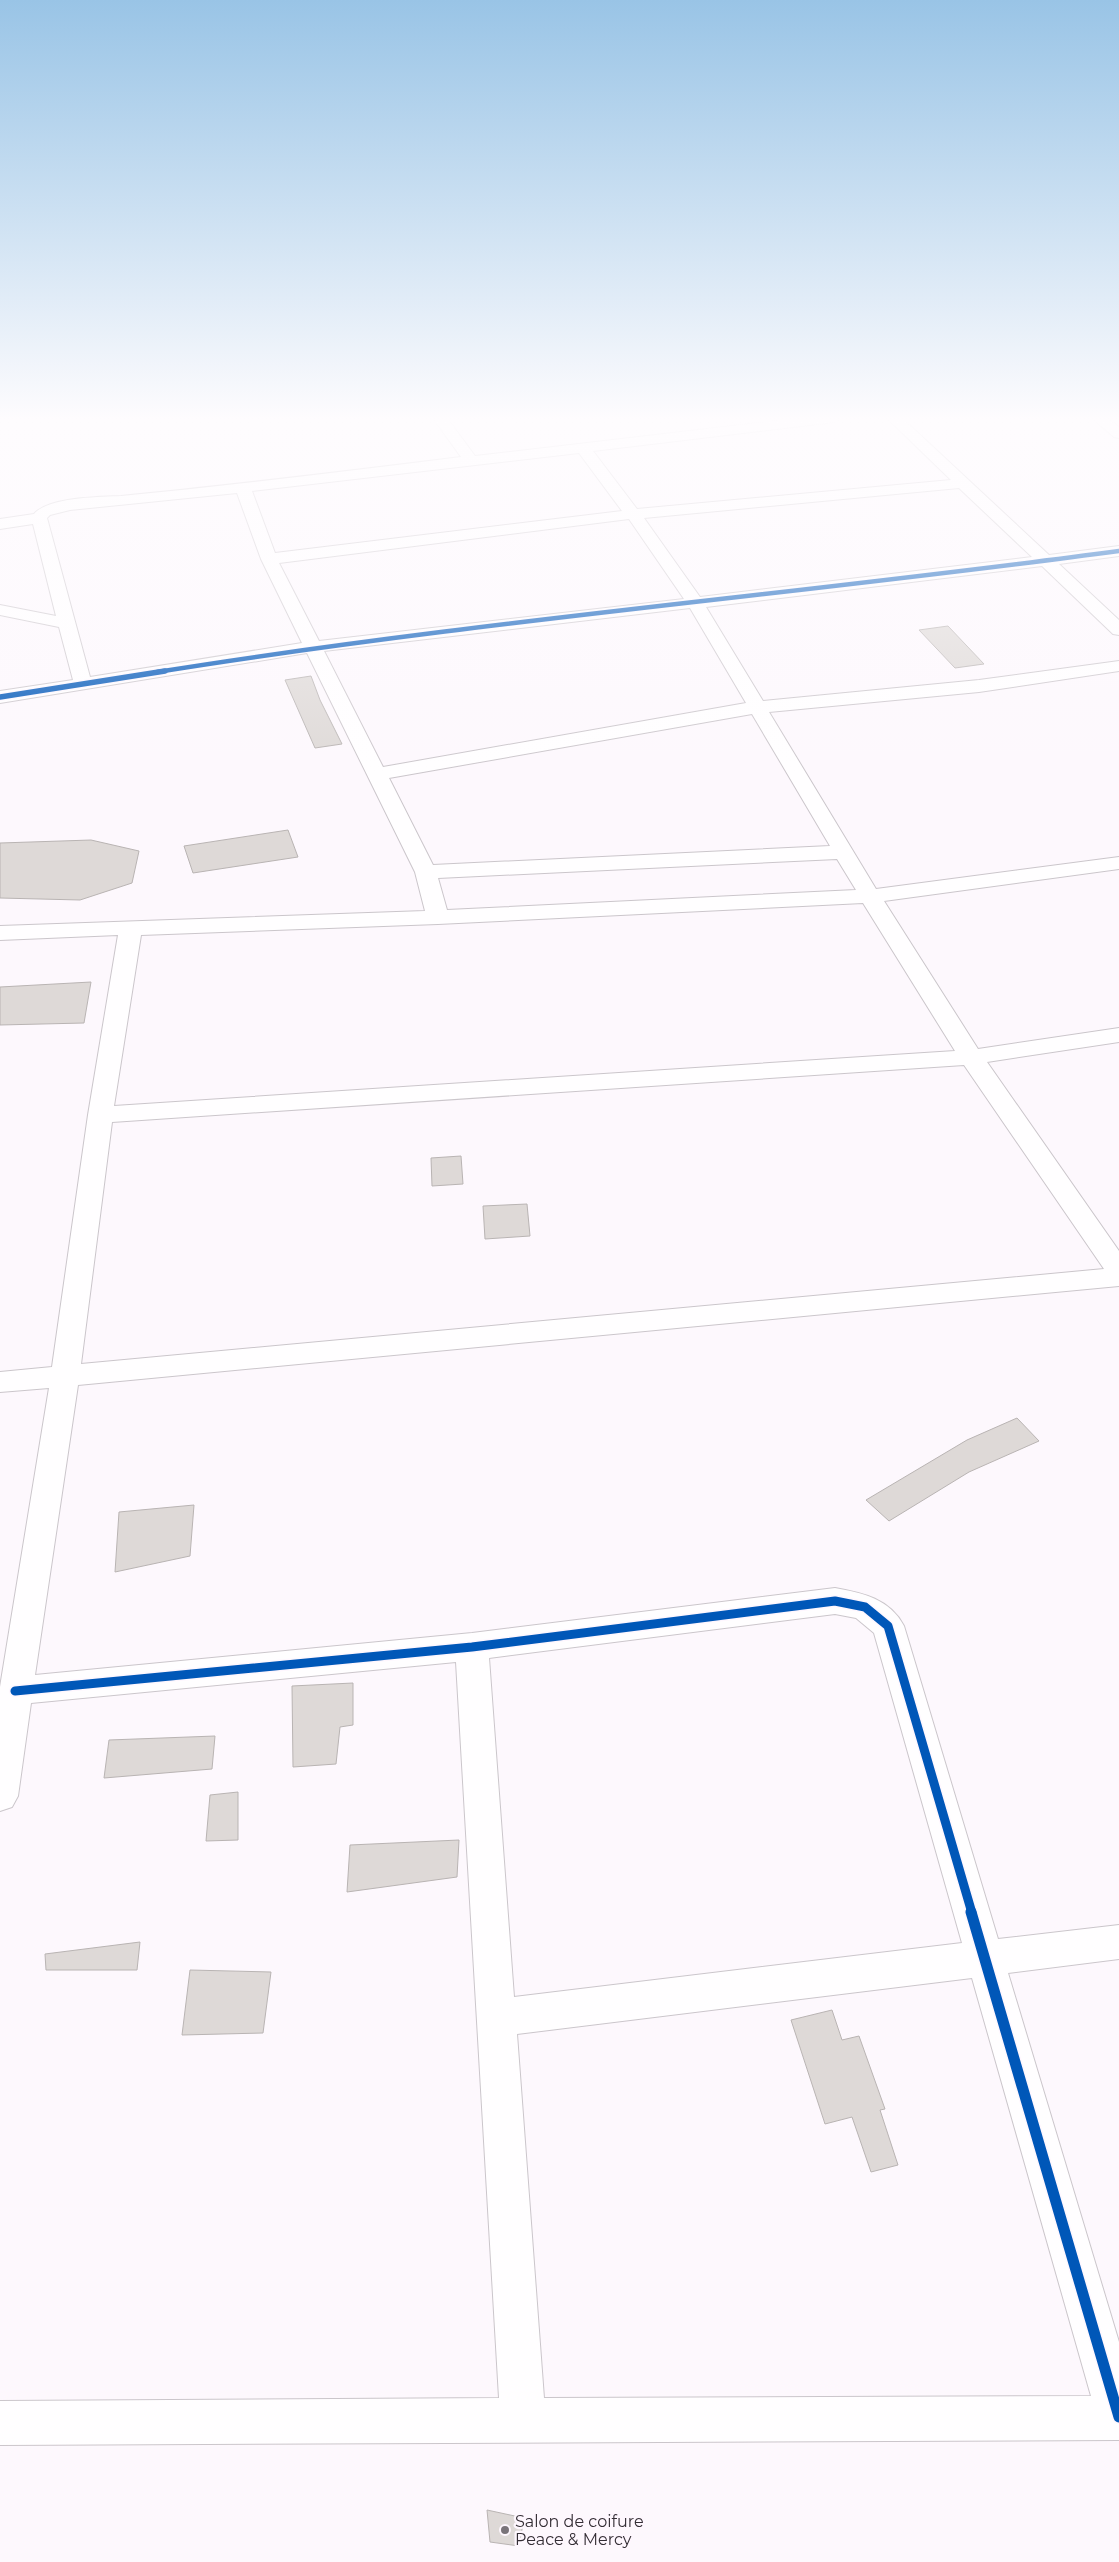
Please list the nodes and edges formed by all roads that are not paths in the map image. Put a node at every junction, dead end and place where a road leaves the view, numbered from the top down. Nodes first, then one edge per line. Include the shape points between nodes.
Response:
1 (45, 538) edge
2 (261, 538) edge
3 (442, 538) edge
4 (650, 538) edge
5 (1023, 538) edge
6 (1119, 551) edge
7 (269, 559) junction
8 (1047, 560) junction
9 (694, 601) junction
10 (0, 610) edge
11 (65, 623) junction
12 (1119, 630) edge
13 (314, 647) junction
14 (1119, 666) edge
15 (83, 684) junction
16 (0, 697) edge
17 (758, 707) junction
18 (376, 774) junction
19 (844, 852) junction
20 (1119, 863) edge
21 (426, 872) junction
22 (870, 896) junction
23 (438, 918) junction
24 (131, 927) junction
25 (0, 934) edge
26 (1119, 1035) edge
27 (971, 1057) junction
28 (100, 1115) junction
29 (1119, 1271) edge
30 (1119, 1277) edge
31 (65, 1377) junction
32 (0, 1382) edge
33 (472, 1647) junction
34 (15, 1691) junction
35 (0, 1796) edge
36 (1119, 1942) edge
37 (984, 1958) junction
38 (497, 2018) junction
39 (1119, 2417) edge
40 (522, 2419) junction
41 (0, 2423) edge

1 - 11 street
2 - 7 street
3 - 7 street
4 - 9 street
5 - 8 street
6 - 8 street
7 - 13 street
8 - 9 street
8 - 12 street
9 - 13 street
9 - 17 street
10 - 11 street
11 - 15 street
13 - 15 street
13 - 18 street
14 - 17 street via 979,686
15 - 16 street
17 - 18 street
17 - 19 street
18 - 21 street
19 - 21 street
19 - 22 street
20 - 22 street
21 - 23 street
22 - 23 street
22 - 27 street
23 - 24 street
24 - 25 street
24 - 28 street
26 - 27 street
27 - 28 street
27 - 29 street
28 - 31 street
30 - 31 street
31 - 32 street
31 - 34 street
33 - 34 street
33 - 37 street via 835,1601 864,1607 888,1626
33 - 38 street
34 - 35 street
36 - 37 street
37 - 38 street
37 - 39 street
38 - 40 street
39 - 40 street
40 - 41 street

